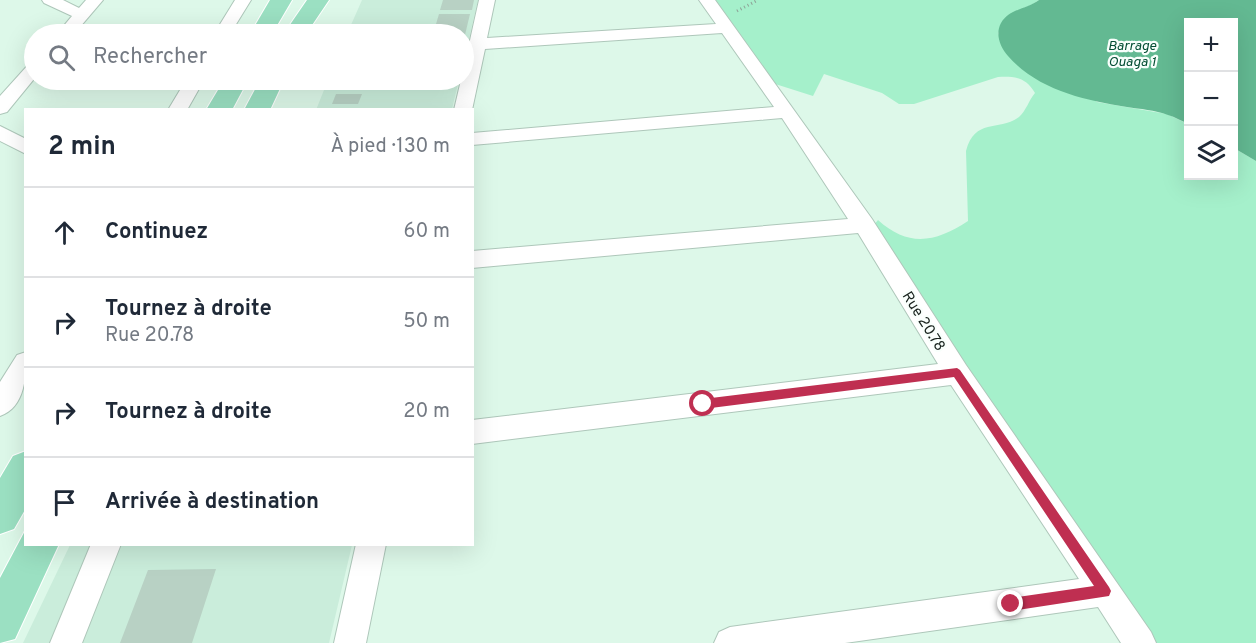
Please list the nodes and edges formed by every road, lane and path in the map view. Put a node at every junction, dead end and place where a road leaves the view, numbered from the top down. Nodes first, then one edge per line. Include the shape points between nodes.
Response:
1 (50, 0) edge
2 (95, 0) edge
3 (243, 0) edge
4 (281, 0) edge
5 (312, 0) edge
6 (318, 0) edge
7 (487, 0) edge
8 (707, 0) edge
9 (82, 15) junction
10 (74, 24) edge
11 (228, 24) edge
12 (267, 24) edge
13 (300, 24) edge
14 (301, 24) edge
15 (726, 28) junction
16 (477, 44) junction
17 (474, 58) edge
18 (24, 80) edge
19 (189, 90) edge
20 (230, 90) edge
21 (267, 90) edge
22 (467, 90) edge
23 (0, 108) edge
24 (178, 108) edge
25 (220, 108) edge
26 (257, 108) edge
27 (463, 108) edge
28 (787, 112) junction
29 (0, 132) edge
30 (474, 139) edge
31 (24, 147) edge
32 (864, 225) junction
33 (474, 260) edge
34 (24, 365) edge
35 (957, 373) junction
36 (0, 405) edge
37 (474, 432) edge
38 (24, 473) edge
39 (0, 515) edge
40 (38, 546) edge
41 (105, 546) edge
42 (370, 546) edge
43 (1105, 591) junction
44 (0, 624) edge
45 (66, 643) edge
46 (350, 643) edge
47 (730, 643) edge
48 (1140, 643) edge

1 - 9 street
2 - 9 street
3 - 11 street
4 - 12 main road
5 - 13 main road
6 - 14 main road
7 - 16 street
8 - 15 street, Rue 20.78
9 - 10 street
15 - 16 street
15 - 28 street, Rue 20.78
16 - 17 street
18 - 23 street
19 - 24 street
20 - 25 main road
21 - 26 main road
22 - 27 street
28 - 30 street
28 - 32 street, Rue 20.78
29 - 31 street
32 - 33 street
32 - 35 street, Rue 20.78
34 - 36 street
35 - 37 street
35 - 43 street, Rue 20.78
38 - 39 main road
40 - 44 main road
41 - 45 street
42 - 46 street
43 - 47 street
43 - 48 street, Rue 20.78

